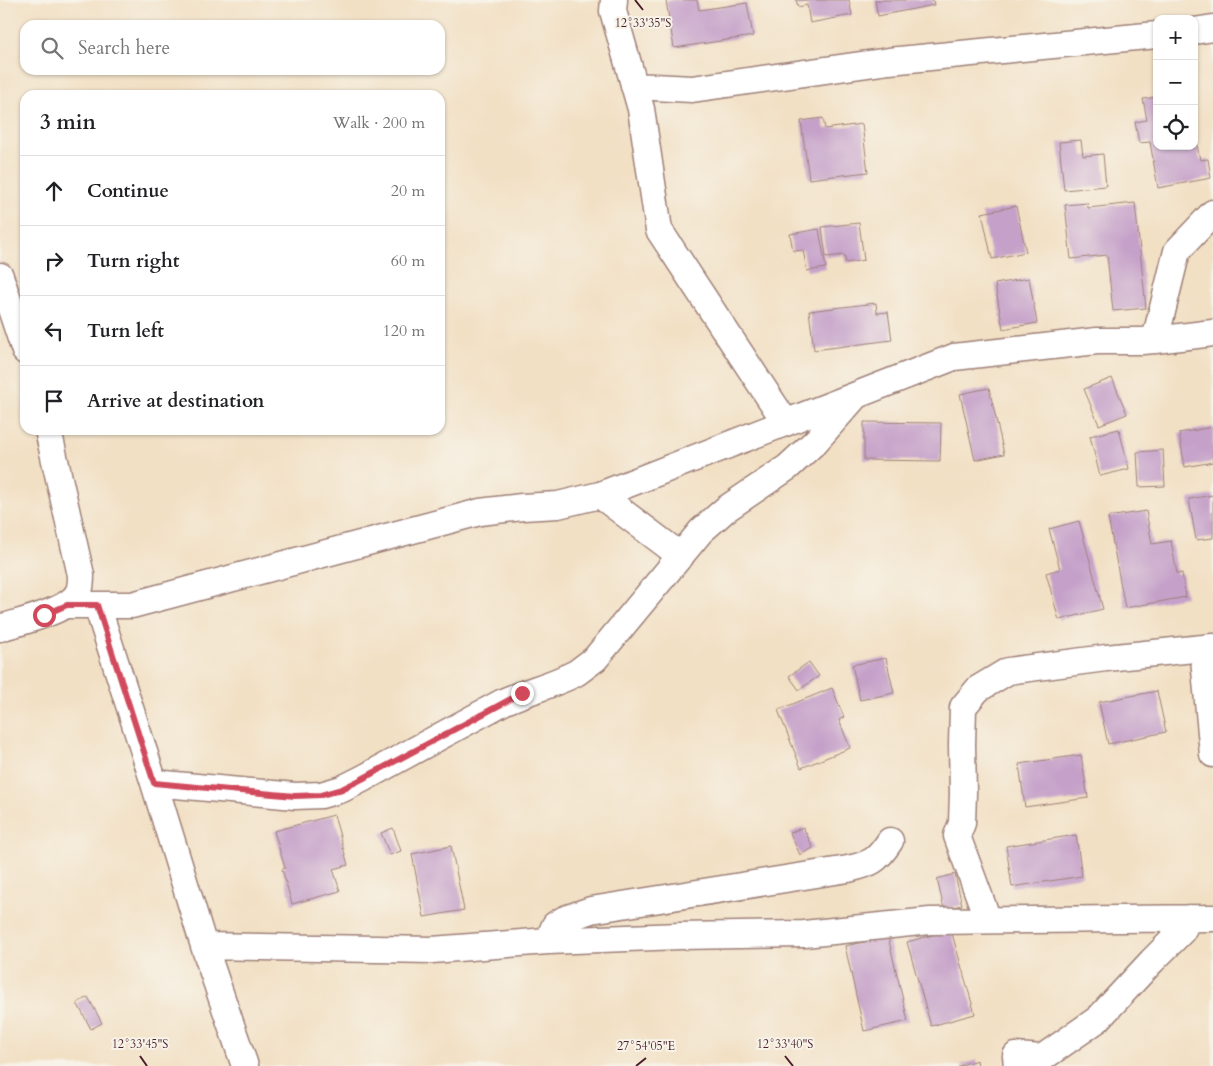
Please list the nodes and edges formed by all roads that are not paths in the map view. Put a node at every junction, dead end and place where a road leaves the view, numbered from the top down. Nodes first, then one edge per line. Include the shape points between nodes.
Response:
1 (614, 0) edge
2 (1213, 28) edge
3 (1198, 30) edge
4 (1153, 35) edge
5 (634, 86) junction
6 (1213, 213) edge
7 (0, 276) edge
8 (1213, 333) edge
9 (20, 337) edge
10 (1155, 340) junction
11 (856, 395) junction
12 (786, 423) junction
13 (49, 435) edge
14 (600, 495) junction
15 (681, 556) junction
16 (67, 605) junction
17 (97, 605) junction
18 (0, 628) edge
19 (1208, 648) edge
20 (1213, 754) edge
21 (154, 783) junction
22 (890, 841) dead end
23 (1201, 918) edge
24 (988, 920) junction
25 (548, 941) junction
26 (204, 946) junction
27 (245, 1066) edge
28 (1017, 1066) edge

1 - 5 street via 613,11
2 - 3 street
4 - 5 street via 889,61 692,89
5 - 12 street via 641,109 659,230
6 - 10 street via 1177,251
7 - 9 street
8 - 10 street
10 - 11 street via 1097,341 954,357
11 - 12 street
11 - 15 street via 816,441 788,467 726,509 701,531
12 - 14 street
13 - 16 street via 81,575 79,592
14 - 15 street
14 - 17 street via 558,505 480,512 132,605
15 - 21 street via 595,659 552,684 503,702 342,789 321,795 295,796
16 - 17 street
16 - 18 street
17 - 21 street
19 - 20 street
19 - 24 street via 1008,671 978,689 962,707 964,792 962,823 957,836
21 - 26 street
22 - 25 street via 879,857 866,865 591,910 555,926
23 - 24 street
23 - 28 street via 1182,931 1098,1019 1042,1058 1016,1056
24 - 25 street via 930,921 804,934
25 - 26 street via 432,950
26 - 27 street

